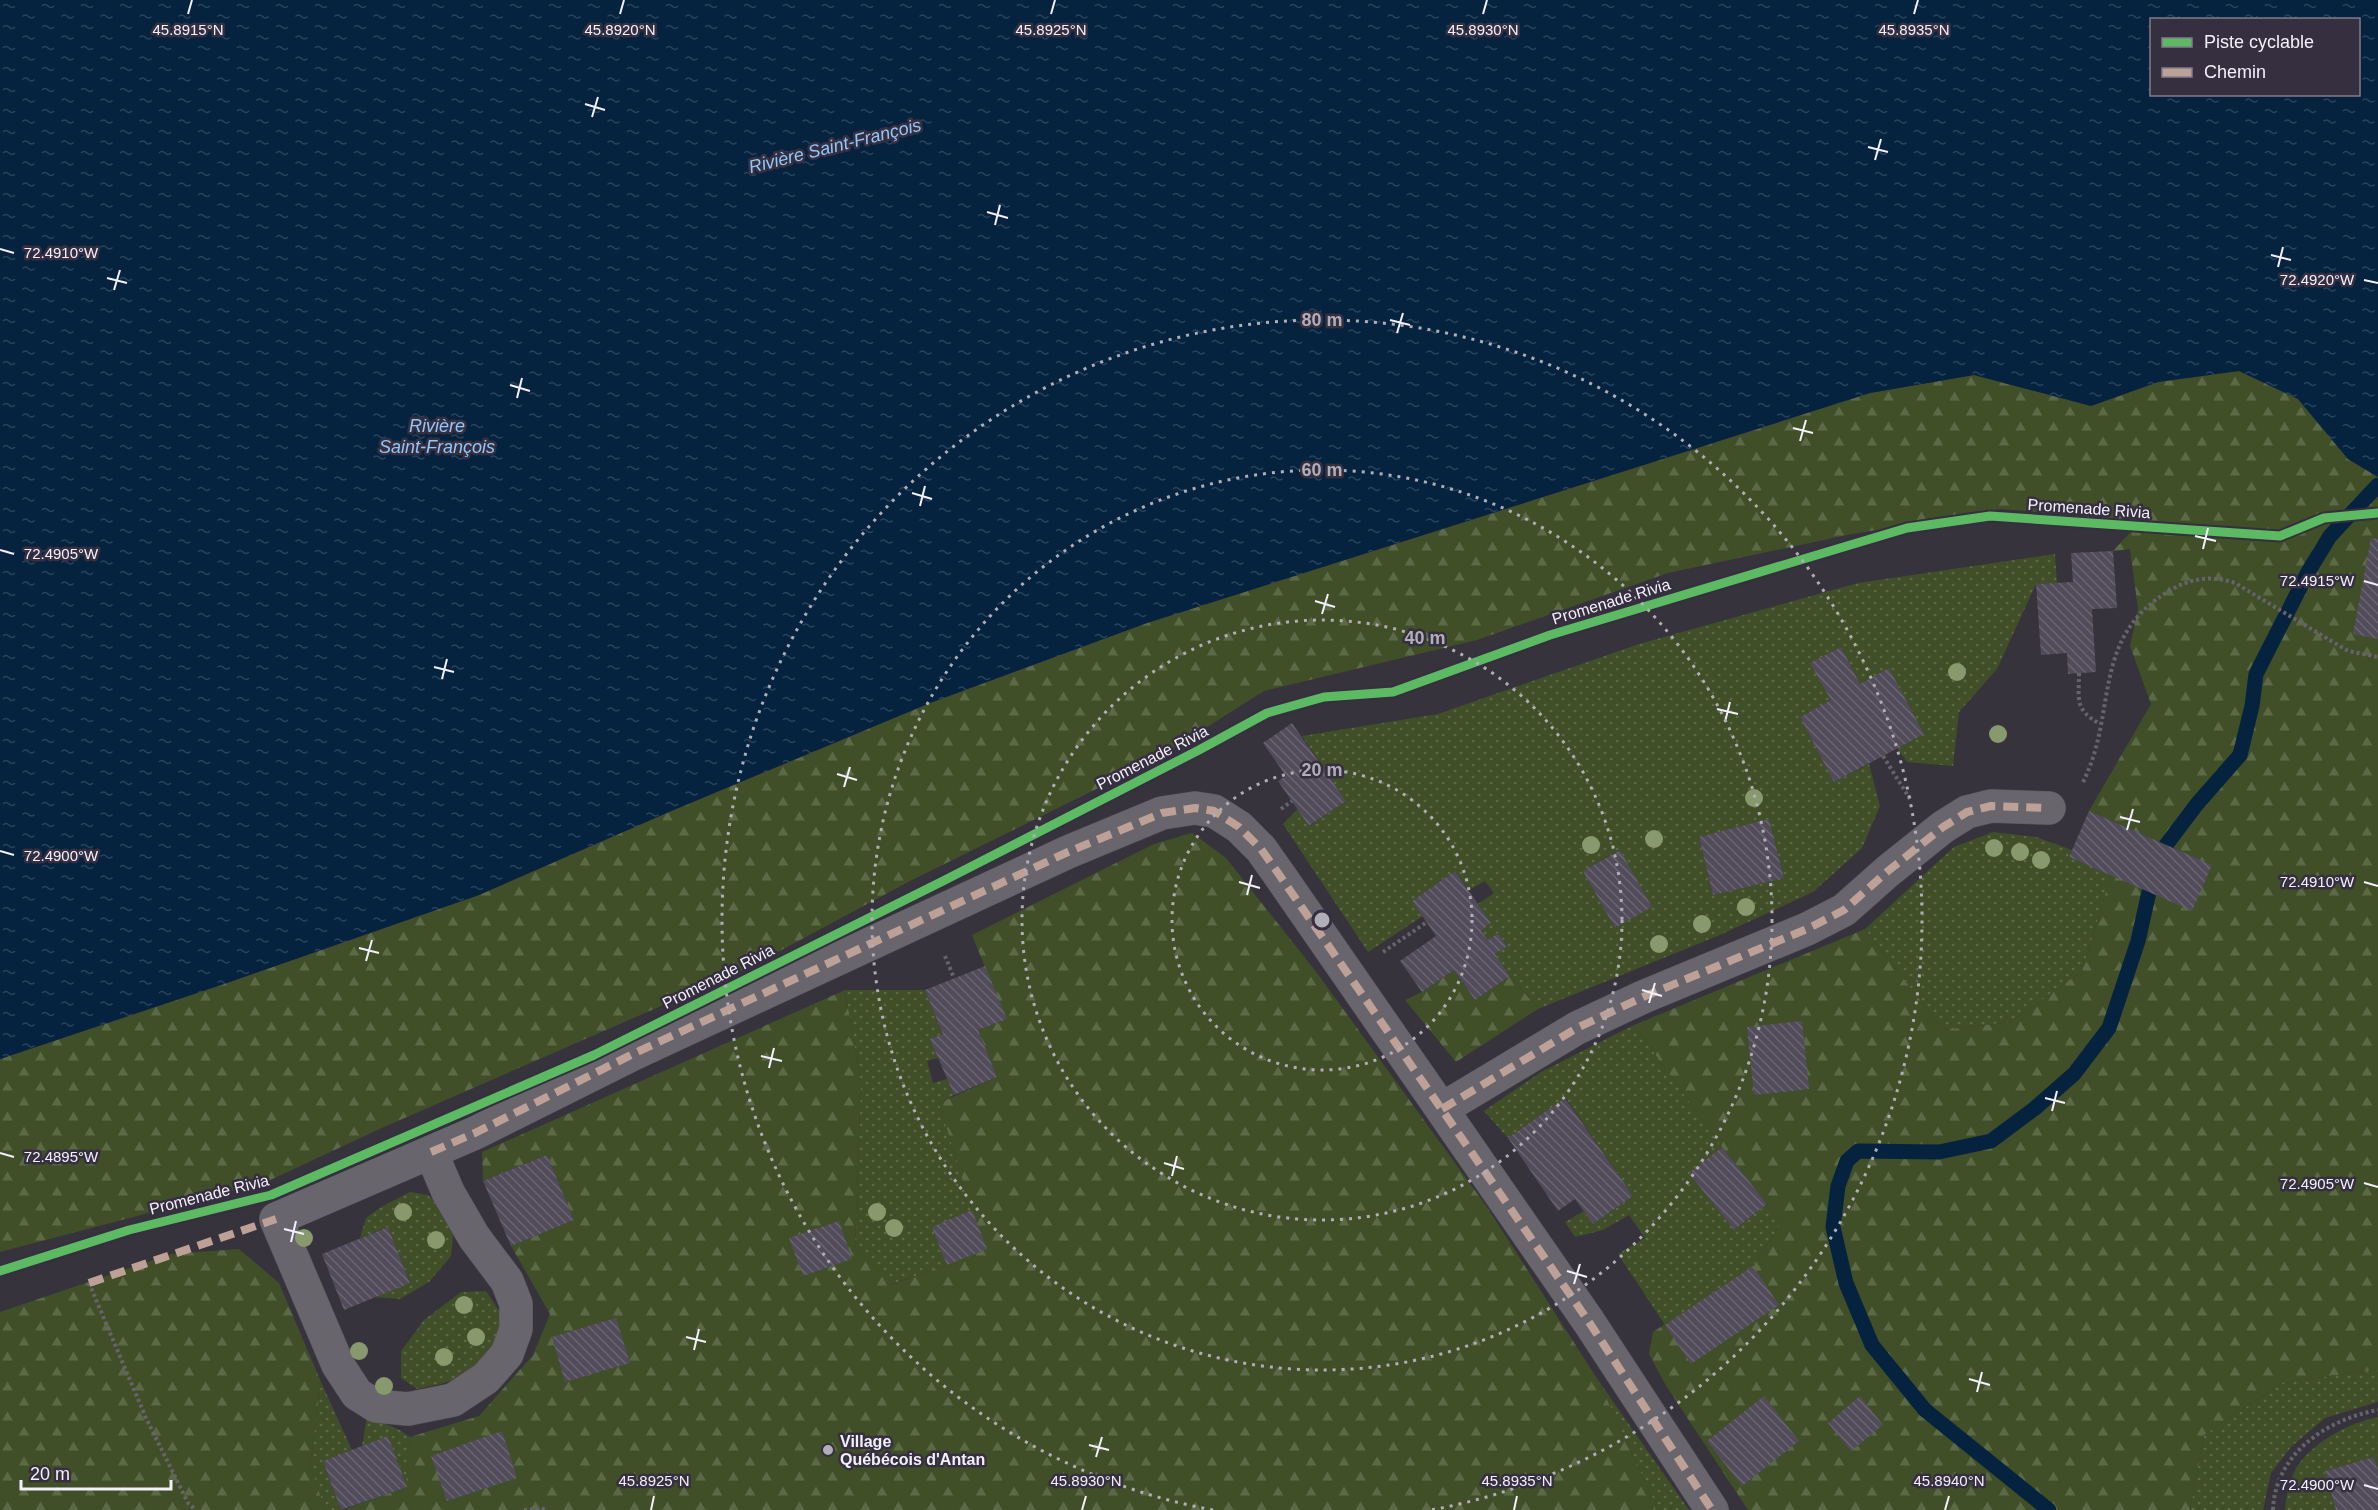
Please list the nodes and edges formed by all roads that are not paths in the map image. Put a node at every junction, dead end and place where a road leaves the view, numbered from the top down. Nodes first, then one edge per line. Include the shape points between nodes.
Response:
1 (2049, 808) road end
2 (1442, 1109) junction
3 (431, 1152) junction
4 (1712, 1510) edge

1 - 2 street via 1990,806 1967,812 1943,827 1844,910 1577,1028
2 - 3 street via 1272,865 1239,827 1214,811 1195,808 1162,813 1068,852
2 - 4 street
3 - 3 street via 276,1219 338,1365 357,1394 376,1406 408,1409 453,1400 486,1378 507,1354 516,1329 516,1304 507,1281 474,1237

